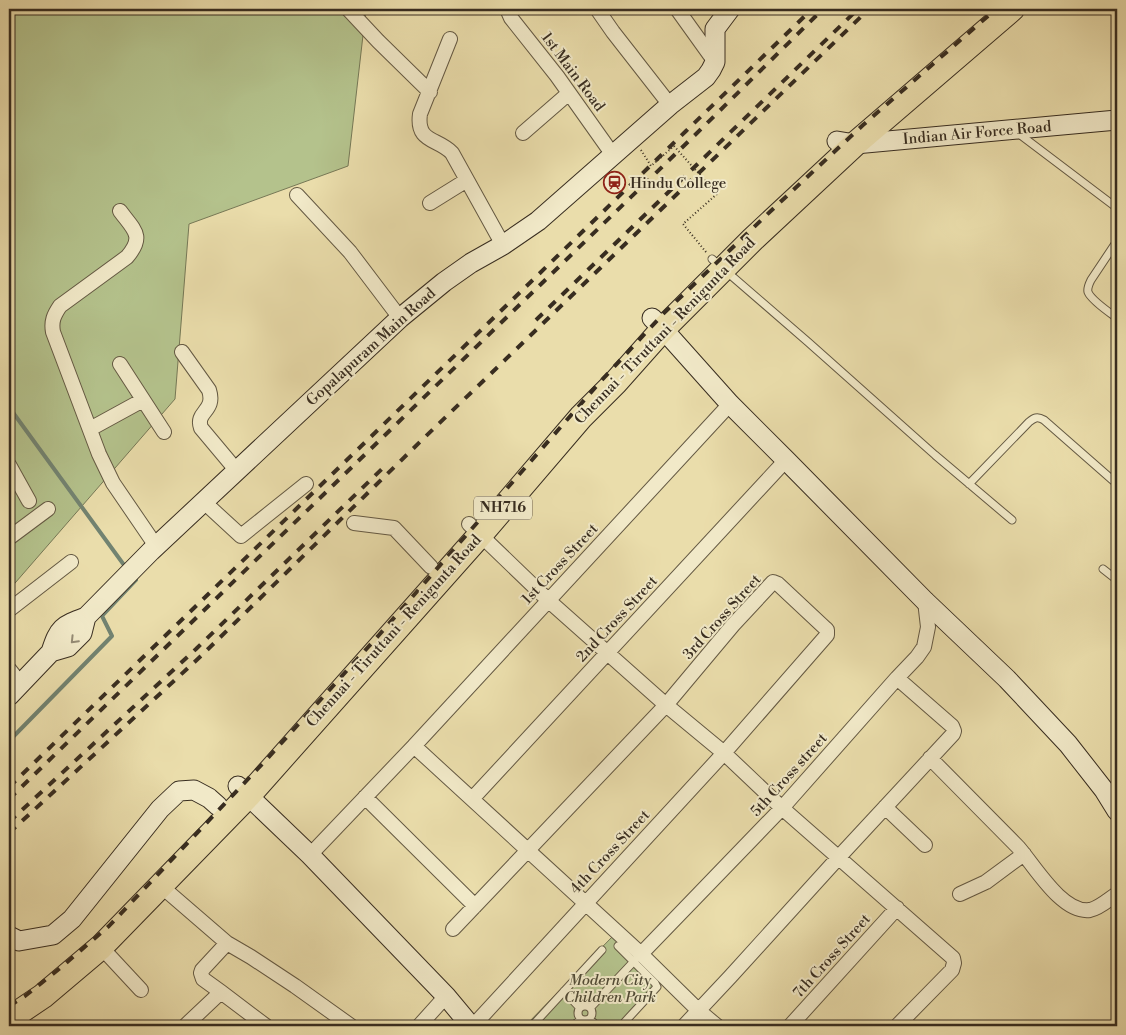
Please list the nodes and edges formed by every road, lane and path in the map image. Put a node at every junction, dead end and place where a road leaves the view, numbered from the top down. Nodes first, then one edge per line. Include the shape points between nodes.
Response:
1 (348, 9) edge
2 (507, 9) edge
3 (597, 9) edge
4 (677, 9) edge
5 (730, 9) edge
6 (989, 9) edge
7 (1012, 9) edge
8 (450, 40) dead end
9 (715, 62) junction
10 (430, 92) junction
11 (569, 93) junction
12 (670, 105) junction
13 (1117, 120) edge
14 (1014, 130) junction
15 (523, 133) dead end
16 (633, 138) junction
17 (846, 143) junction
18 (613, 156) junction
19 (467, 180) junction
20 (297, 195) dead end
21 (430, 203) dead end
22 (1117, 208) edge
23 (120, 211) dead end
24 (1117, 241) edge
25 (503, 245) junction
26 (718, 264) junction
27 (400, 318) junction
28 (1117, 318) edge
29 (658, 323) junction
30 (182, 352) dead end
31 (120, 364) dead end
32 (143, 400) junction
33 (730, 404) junction
34 (90, 429) junction
35 (164, 432) dead end
36 (786, 460) junction
37 (9, 466) edge
38 (238, 470) junction
39 (306, 484) dead end
40 (969, 484) junction
41 (1117, 484) edge
42 (30, 502) dead end
43 (204, 502) junction
44 (48, 509) dead end
45 (1012, 520) dead end
46 (354, 524) dead end
47 (475, 529) junction
48 (9, 538) edge
49 (156, 546) junction
50 (71, 562) dead end
51 (431, 567) junction
52 (1103, 569) dead end
53 (1117, 580) edge
54 (549, 601) junction
55 (925, 601) junction
56 (9, 610) edge
57 (607, 653) junction
58 (9, 669) edge
59 (897, 678) junction
60 (15, 690) edge
61 (772, 699) joint
62 (666, 705) junction
63 (414, 746) junction
64 (724, 753) junction
65 (930, 758) junction
66 (243, 791) junction
67 (366, 797) junction
68 (472, 799) junction
69 (218, 806) junction
70 (884, 807) junction
71 (782, 808) junction
72 (1117, 811) edge
73 (925, 846) dead end
74 (528, 851) junction
75 (1024, 854) junction
76 (310, 855) junction
77 (838, 858) junction
78 (161, 886) junction
79 (960, 894) dead end
80 (1117, 894) edge
81 (585, 903) junction
82 (475, 906) junction
83 (897, 908) junction
84 (453, 929) dead end
85 (9, 936) edge
86 (227, 943) junction
87 (618, 946) dead end
88 (101, 947) junction
89 (602, 950) dead end
90 (637, 958) junction
91 (38, 990) junction
92 (141, 990) dead end
93 (564, 991) junction
94 (221, 992) junction
95 (446, 996) junction
96 (9, 1001) edge
97 (590, 1007) junction
98 (580, 1008) junction
99 (699, 1011) junction
100 (581, 1018) junction
101 (9, 1019) edge
102 (590, 1019) junction
103 (902, 1025) edge
104 (185, 1026) edge
105 (266, 1026) edge
106 (351, 1026) edge
107 (419, 1026) edge
108 (472, 1026) edge
109 (532, 1026) edge
110 (574, 1026) edge
111 (597, 1026) edge
112 (621, 1026) edge
113 (684, 1026) edge
114 (717, 1026) edge
115 (790, 1026) edge

1 - 10 street
2 - 11 street, 1st Main Road
3 - 12 street
4 - 9 street
5 - 9 street via 716,29
6 - 17 highway, Chennai - Tiruttani - Renigunta Road / NH716
7 - 17 highway, Chennai - Tiruttani - Renigunta Road / NH716
8 - 10 street
9 - 12 street, Gopalapuram Main Road via 706,77
10 - 19 street via 420,114 423,133 452,152
11 - 15 street
11 - 18 street, 1st Main Road
12 - 16 street, Gopalapuram Main Road
13 - 14 street, Indian Air Force Road
14 - 17 street, Indian Air Force Road
14 - 22 lane
16 - 18 street, Gopalapuram Main Road
16 - 26 path, bridge via 651,166 674,146 717,194 683,224
17 - 26 highway, Chennai - Tiruttani - Renigunta Road / NH716 via 743,229
18 - 25 street, Gopalapuram Main Road via 538,221
19 - 21 street
19 - 25 street
20 - 27 street via 350,252
23 - 34 street via 135,231 134,249 60,306 51,322
24 - 28 lane via 1088,285 1093,299
25 - 27 street, Gopalapuram Main Road via 444,282
26 - 29 highway, Chennai - Tiruttani - Renigunta Road / NH716
26 - 40 lane
27 - 38 street, Gopalapuram Main Road
29 - 33 street
29 - 47 highway, Chennai - Tiruttani - Renigunta Road / NH716 via 570,407
30 - 38 street via 209,390 210,405 200,420 201,428
31 - 32 street
32 - 34 street
32 - 35 street
33 - 36 street
33 - 54 street, 1st Cross Street
34 - 49 street via 113,483
36 - 55 street
36 - 57 street, 2nd Cross Street
37 - 42 street
38 - 43 street, Gopalapuram Main Road
39 - 43 street via 241,536
40 - 41 lane via 1029,422 1039,417
40 - 45 lane
43 - 49 street, Gopalapuram Main Road
44 - 48 street
46 - 51 street via 394,528
47 - 51 highway, Chennai - Tiruttani - Renigunta Road / NH716
47 - 54 street
47 - 66 highway, Chennai - Tiruttani - Renigunta Road / NH716
49 - 60 street, Gopalapuram Main Road via 86,617 66,624 57,635 51,652
50 - 56 street
51 - 66 highway, Chennai - Tiruttani - Renigunta Road / NH716
52 - 53 lane
54 - 57 street
54 - 63 street, 1st Cross Street
55 - 59 street, 5th Cross street via 928,627 924,646
55 - 72 street via 1007,678 1068,744
57 - 62 street
57 - 68 street, 2nd Cross Street
58 - 60 street
59 - 65 street via 953,728 953,734
59 - 71 street, 5th Cross street
61 - 62 street, 3rd Cross Street via 827,636 825,628 773,582
61 - 64 street, 4th Cross Street
62 - 64 street
62 - 74 street
63 - 67 street, 1st Cross Street
63 - 68 street
64 - 71 street
64 - 81 street, 4th Cross Street
65 - 70 street
65 - 75 street
66 - 69 highway, Chennai - Tiruttani - Renigunta Road / NH716
66 - 76 street
66 - 78 highway, Chennai - Tiruttani - Renigunta Road / NH716
67 - 76 street, 1st Cross Street
67 - 82 street
68 - 74 street
69 - 85 street via 194,790 179,791 160,809 72,920 53,935 19,941
69 - 91 highway, Chennai - Tiruttani - Renigunta Road / NH716
70 - 73 street
70 - 77 street
71 - 77 street
71 - 90 street, 5th Cross street
74 - 81 street
74 - 82 street
75 - 79 street via 986,882
75 - 80 street via 1056,894 1071,905 1092,910
76 - 95 street
77 - 83 street
77 - 99 street
78 - 86 street
78 - 88 highway, Chennai - Tiruttani - Renigunta Road / NH716
81 - 90 street
81 - 108 street, 4th Cross Street
82 - 84 street
83 - 103 street via 949,954 954,964
83 - 115 street, 7th Cross Street
86 - 94 street via 201,973 203,980
86 - 106 street
87 - 90 lane
88 - 91 highway, Chennai - Tiruttani - Renigunta Road / NH716
88 - 92 street
89 - 93 lane
90 - 97 lane
90 - 99 street
90 - 112 lane via 657,987
91 - 96 highway, Chennai - Tiruttani - Renigunta Road
91 - 101 highway, Chennai - Tiruttani - Renigunta Road / NH716
93 - 98 lane
93 - 109 lane
94 - 104 street
94 - 105 street
95 - 107 street
95 - 108 street
97 - 98 lane
97 - 102 lane via 593,1013
98 - 100 lane
99 - 113 street
99 - 114 street
100 - 102 lane
100 - 110 lane
102 - 111 lane

